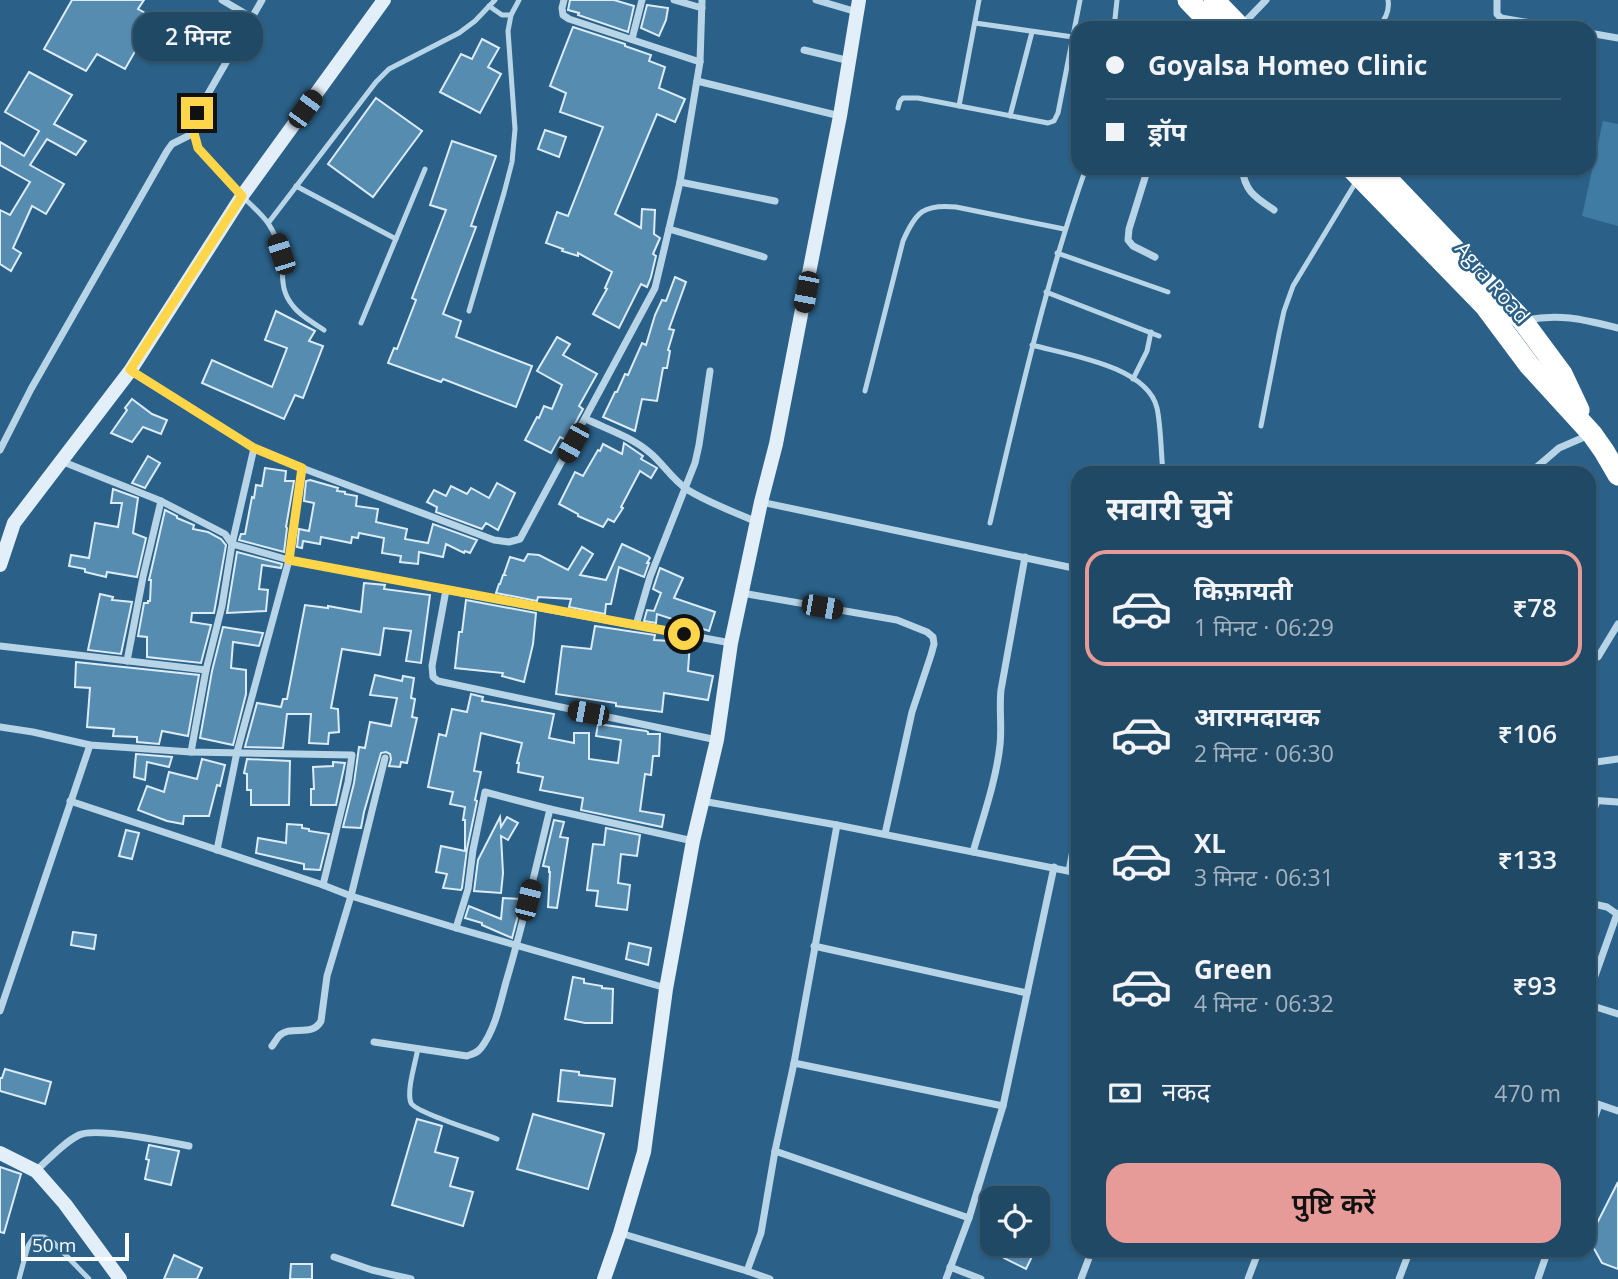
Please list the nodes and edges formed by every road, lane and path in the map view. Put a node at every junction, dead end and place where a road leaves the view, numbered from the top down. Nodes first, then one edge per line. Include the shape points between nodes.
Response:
1 (222, 0) edge
2 (262, 0) edge
3 (384, 0) edge
4 (495, 0) edge
5 (519, 0) edge
6 (564, 0) edge
7 (642, 0) edge
8 (674, 0) edge
9 (816, 0) edge
10 (979, 0) edge
11 (1080, 0) edge
12 (1117, 0) edge
13 (1188, 0) edge
14 (1214, 0) edge
15 (1266, 0) edge
16 (1388, 0) edge
17 (1496, 0) edge
18 (702, 4) edge
19 (489, 6) junction
20 (859, 6) edge
21 (512, 15) junction
22 (251, 17) junction
23 (1076, 21) edge
24 (1115, 21) edge
25 (1208, 21) edge
26 (1234, 21) edge
27 (1246, 21) edge
28 (1383, 21) edge
29 (1519, 21) edge
30 (975, 23) junction
31 (1032, 32) junction
32 (1596, 34) edge
33 (1071, 37) edge
34 (1618, 38) edge
35 (632, 39) junction
36 (1071, 47) edge
37 (804, 50) dead end
38 (850, 61) junction
39 (700, 62) junction
40 (697, 81) junction
41 (960, 106) junction
42 (898, 108) dead end
43 (840, 116) junction
44 (1010, 116) junction
45 (194, 133) junction
46 (425, 169) dead end
47 (1083, 175) edge
48 (1146, 175) edge
49 (1244, 175) edge
50 (1361, 175) edge
51 (1367, 175) edge
52 (1367, 175) edge
53 (680, 182) junction
54 (296, 186) junction
55 (242, 196) junction
56 (775, 201) dead end
57 (1274, 209) dead end
58 (269, 222) junction
59 (669, 229) junction
60 (1064, 229) junction
61 (396, 239) junction
62 (1057, 253) junction
63 (764, 257) dead end
64 (1155, 257) dead end
65 (1046, 292) junction
66 (1168, 292) dead end
67 (469, 311) dead end
68 (1522, 320) junction
69 (361, 323) dead end
70 (1618, 327) edge
71 (324, 330) dead end
72 (1151, 332) junction
73 (1159, 335) dead end
74 (1032, 345) junction
75 (130, 370) junction
76 (710, 370) dead end
77 (1133, 379) junction
78 (864, 391) dead end
79 (586, 419) junction
80 (1261, 426) dead end
81 (1591, 434) junction
82 (254, 448) junction
83 (0, 450) edge
84 (61, 461) junction
85 (1162, 466) edge
86 (1538, 466) edge
87 (302, 468) junction
88 (1618, 475) edge
89 (685, 488) junction
90 (161, 501) junction
91 (761, 502) junction
92 (757, 522) junction
93 (990, 523) dead end
94 (232, 544) junction
95 (1024, 557) junction
96 (289, 560) junction
97 (0, 563) edge
98 (1071, 567) edge
99 (446, 590) junction
100 (742, 593) junction
101 (1618, 624) edge
102 (636, 625) junction
103 (731, 643) junction
104 (0, 646) edge
105 (1596, 656) edge
106 (127, 661) junction
107 (206, 670) junction
108 (0, 727) edge
109 (717, 740) junction
110 (90, 745) junction
111 (191, 752) junction
112 (237, 752) junction
113 (385, 758) dead end
114 (1618, 758) edge
115 (1596, 762) edge
116 (70, 801) junction
117 (702, 801) junction
118 (1596, 801) edge
119 (1618, 802) edge
120 (550, 809) junction
121 (837, 825) junction
122 (885, 834) junction
123 (693, 841) junction
124 (217, 850) junction
125 (973, 852) junction
126 (1054, 867) junction
127 (1071, 871) edge
128 (323, 885) junction
129 (351, 896) junction
130 (1596, 905) edge
131 (456, 928) junction
132 (516, 946) junction
133 (814, 946) junction
134 (1596, 973) edge
135 (666, 989) junction
136 (1027, 993) junction
137 (1596, 1006) edge
138 (0, 1011) edge
139 (1618, 1014) edge
140 (374, 1042) dead end
141 (272, 1046) dead end
142 (418, 1048) junction
143 (794, 1063) junction
144 (1596, 1104) edge
145 (1599, 1105) junction
146 (1003, 1106) junction
147 (1618, 1111) edge
148 (1596, 1113) edge
149 (497, 1139) dead end
150 (189, 1146) dead end
151 (775, 1151) junction
152 (0, 1153) edge
153 (36, 1171) junction
154 (969, 1218) junction
155 (620, 1233) junction
156 (334, 1257) dead end
157 (1089, 1257) edge
158 (1256, 1257) edge
159 (1407, 1257) edge
160 (1546, 1257) edge
161 (950, 1268) junction
162 (747, 1270) junction
163 (19, 1279) edge
164 (89, 1279) edge
165 (120, 1279) edge
166 (411, 1279) edge
167 (604, 1279) edge
168 (770, 1279) edge
169 (946, 1279) edge
170 (981, 1279) edge
171 (1081, 1279) edge
172 (1248, 1279) edge
173 (1399, 1279) edge
174 (1538, 1279) edge

1 - 22 street
2 - 22 street
3 - 55 street
4 - 19 lane
5 - 21 lane
6 - 35 street via 563,15 569,19
7 - 35 street
8 - 18 street
9 - 20 street
10 - 30 lane
11 - 23 lane
12 - 24 lane
13 - 25 highway
14 - 26 highway
15 - 27 street
16 - 28 lane
17 - 29 street via 1501,18
18 - 39 street
19 - 21 lane via 502,15
19 - 54 lane via 459,33 390,69 376,82
20 - 38 street
21 - 67 lane via 508,31 515,129 512,162
22 - 45 street via 197,113
30 - 31 lane
30 - 41 lane
31 - 33 lane
31 - 44 lane
32 - 34 street
35 - 39 street
36 - 44 lane via 1054,121
37 - 38 street
38 - 43 street
39 - 40 street
40 - 43 street
40 - 53 street
41 - 42 lane via 910,97 900,100
41 - 44 lane
43 - 91 street
45 - 55 street via 198,148
45 - 83 street via 167,151
46 - 61 lane
47 - 60 lane
48 - 64 street via 1128,240
49 - 57 street via 1251,194
50 - 80 lane via 1293,286
51 - 68 highway, Agra Road
52 - 81 highway, Agra Road via 1485,306 1530,366
53 - 56 street
53 - 59 street
54 - 58 lane
54 - 61 lane
55 - 58 lane
55 - 75 street
58 - 71 lane via 281,254 282,287 294,309
59 - 63 street
59 - 79 street via 655,288
60 - 62 lane
60 - 78 lane via 939,205 919,213 903,241
61 - 69 lane
62 - 65 lane
62 - 66 lane
65 - 72 lane
65 - 74 lane
68 - 70 street via 1571,317
68 - 81 highway, Agra Road via 1562,374
72 - 73 lane
72 - 77 lane
74 - 77 lane via 1118,369
74 - 93 lane
75 - 82 street
75 - 84 street
76 - 89 street via 699,444
77 - 85 lane via 1149,392 1157,407
79 - 87 street via 520,539 509,542
79 - 89 street via 639,444
81 - 86 street via 1559,448
81 - 88 highway, Agra Road
82 - 87 street
82 - 94 street
84 - 90 street
84 - 97 street via 14,523
87 - 96 street
89 - 92 street
89 - 102 street
90 - 94 street via 225,534
90 - 106 street
91 - 92 street
91 - 95 street
92 - 100 street
94 - 96 street
94 - 107 street
95 - 98 street
95 - 125 street via 1001,690 997,765
96 - 99 street
96 - 112 street
99 - 102 street
99 - 109 street via 432,666 438,681
100 - 103 street
100 - 122 street via 897,620 933,637
101 - 105 street
102 - 103 street
103 - 109 street
104 - 106 street
106 - 107 street
107 - 111 street
108 - 110 street
109 - 117 street
110 - 111 street
110 - 116 street
111 - 112 street
112 - 124 street
112 - 128 street via 352,755
113 - 129 street
114 - 115 street
116 - 124 street
116 - 138 street
117 - 121 street
117 - 123 street
118 - 119 street
120 - 123 street
120 - 131 street via 485,792 468,889
120 - 132 street
121 - 122 street
121 - 133 street
122 - 125 street
123 - 135 street
124 - 128 street
125 - 126 street
126 - 127 street
126 - 136 street
128 - 129 street
129 - 131 street
129 - 141 street via 327,976 321,1021 314,1030 286,1032
130 - 134 street via 1617,914
131 - 132 street
132 - 135 street
132 - 142 street via 497,1014 481,1048 467,1056
133 - 136 street
133 - 143 street
135 - 155 street via 644,1152
136 - 146 street
137 - 139 street
140 - 142 street
142 - 149 lane via 410,1094 415,1107
143 - 146 street
143 - 151 street
144 - 145 street
145 - 147 street
145 - 148 street
146 - 154 street
150 - 153 street via 105,1133 81,1134
151 - 154 street
151 - 162 street via 761,1233
152 - 153 street
153 - 165 street
154 - 161 street
155 - 162 street
155 - 167 street
156 - 166 street
157 - 171 street
158 - 172 street
159 - 173 street
160 - 174 street
161 - 169 street
161 - 170 street
162 - 168 street
163 - 164 lane via 34,1237 54,1243

